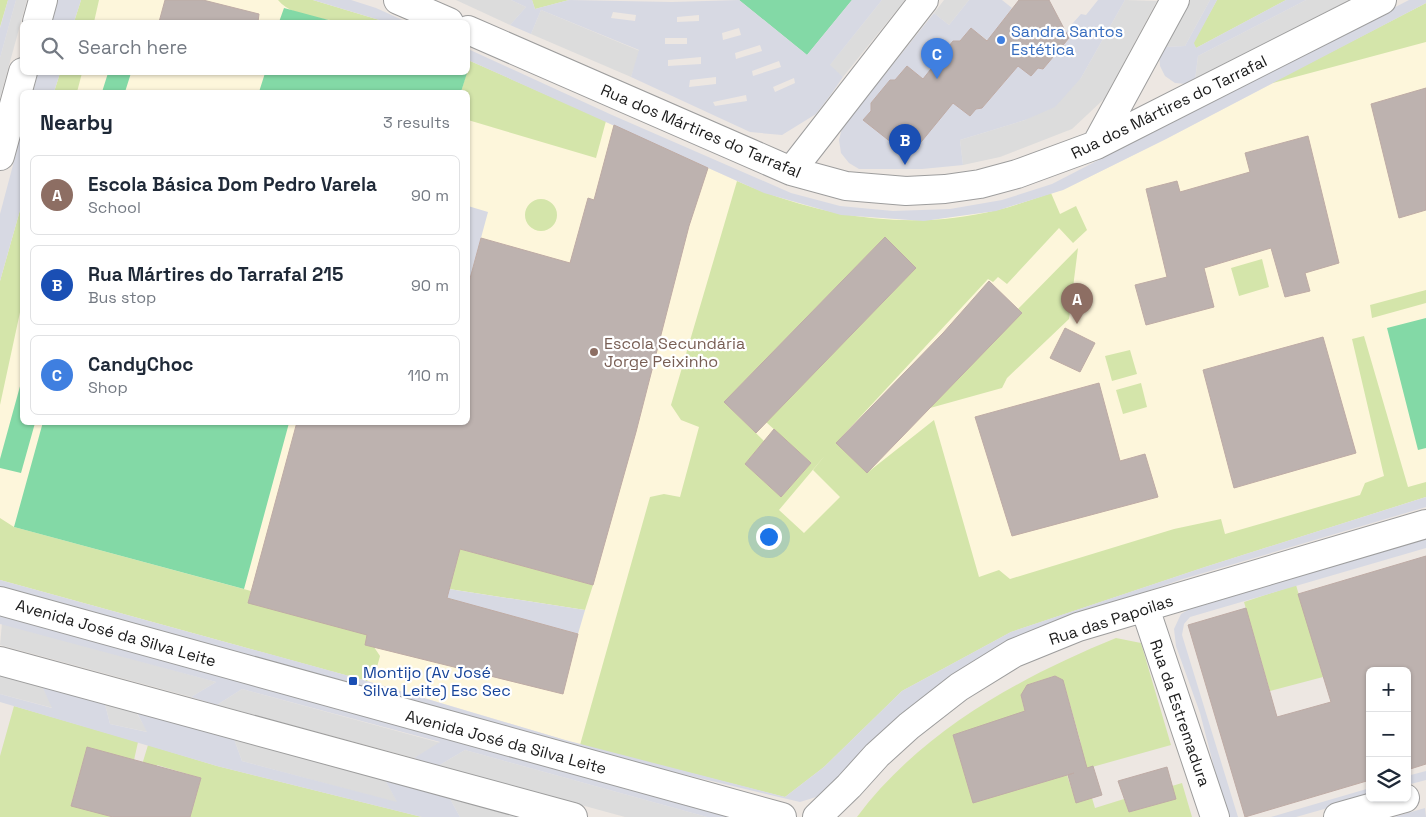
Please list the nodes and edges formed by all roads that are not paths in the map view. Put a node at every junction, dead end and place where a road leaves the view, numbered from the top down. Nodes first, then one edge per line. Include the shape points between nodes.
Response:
1 (43, 0) edge
2 (398, 0) edge
3 (924, 0) edge
4 (1175, 0) edge
5 (1382, 0) edge
6 (38, 20) edge
7 (444, 20) edge
8 (470, 31) edge
9 (22, 75) edge
10 (1096, 145) junction
11 (0, 156) edge
12 (791, 171) junction
13 (1426, 524) edge
14 (0, 601) edge
15 (1145, 608) junction
16 (0, 660) edge
17 (1426, 792) edge
18 (1411, 796) edge
19 (1392, 802) edge
20 (573, 817) edge
21 (782, 817) edge
22 (817, 817) edge
23 (1215, 817) edge
24 (1338, 817) edge

1 - 6 street
2 - 7 street
3 - 12 street
4 - 10 street
5 - 10 street, Rua dos Mártires do Tarrafal
8 - 12 street, Rua dos Mártires do Tarrafal
9 - 11 street
10 - 12 street, Rua dos Mártires do Tarrafal via 1017,174 945,189 846,186
13 - 15 street, Rua das Papoilas
14 - 21 street, Avenida José da Silva Leite
15 - 22 street, Rua das Papoilas via 1078,627 1014,653 959,687 877,755
15 - 23 street, Rua da Estremadura
16 - 20 street
17 - 18 street
19 - 24 street

